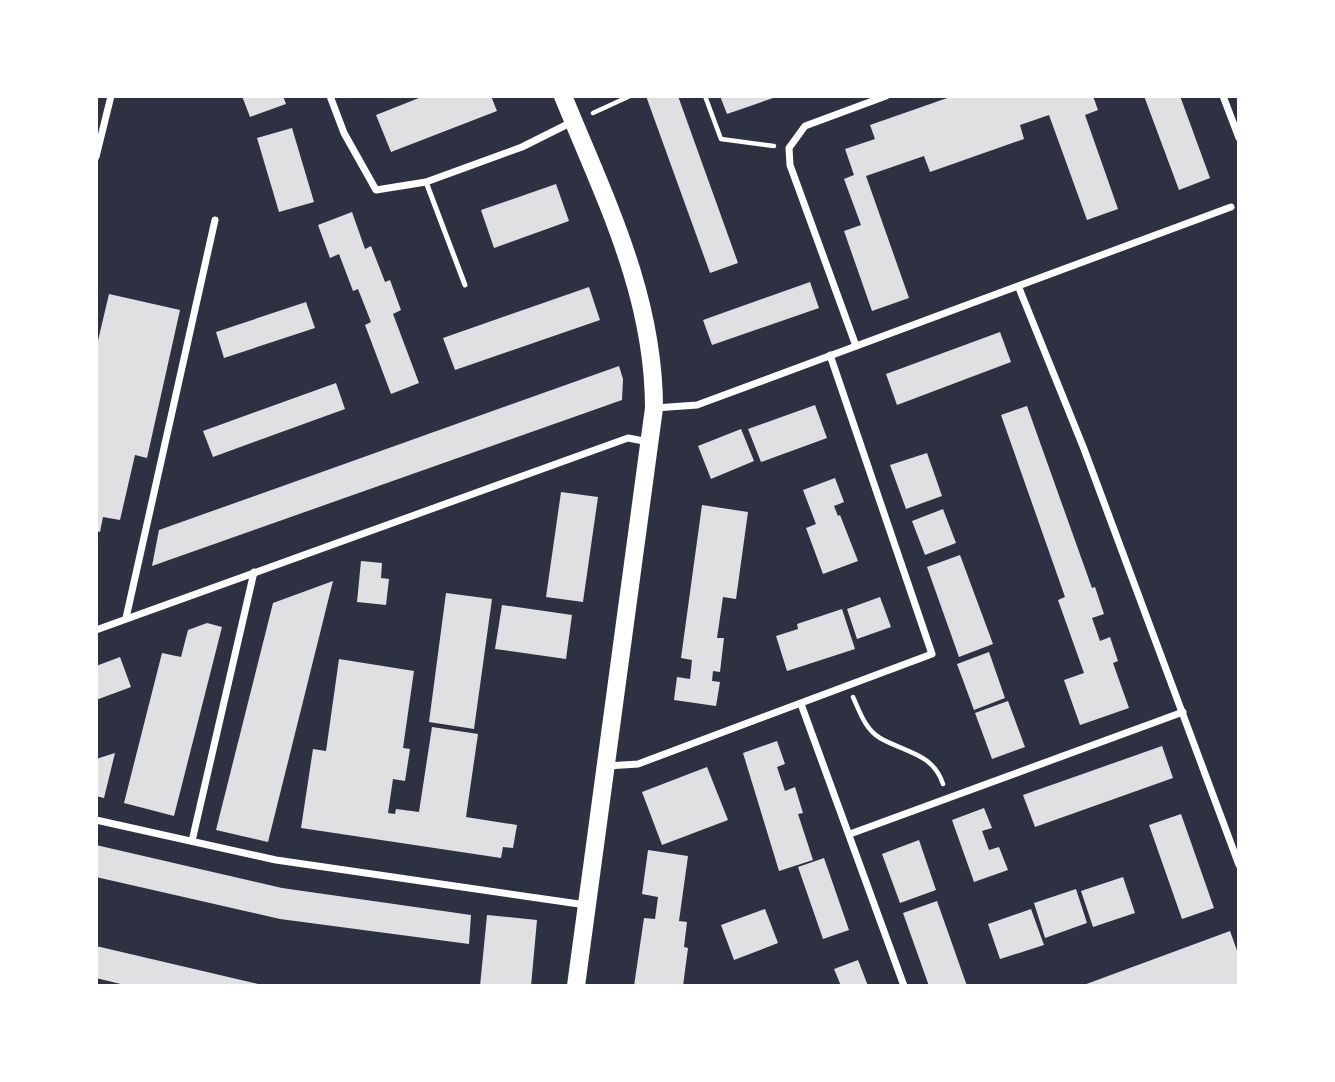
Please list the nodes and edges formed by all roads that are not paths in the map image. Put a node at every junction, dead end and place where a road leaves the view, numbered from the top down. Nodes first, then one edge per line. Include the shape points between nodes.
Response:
1 (111, 96) edge
2 (330, 96) edge
3 (563, 96) edge
4 (886, 96) edge
5 (1223, 96) edge
6 (574, 122) junction
7 (1239, 138) edge
8 (96, 157) edge
9 (426, 183) junction
10 (1231, 207) dead end
11 (215, 220) dead end
12 (465, 285) dead end
13 (1019, 288) junction
14 (856, 346) junction
15 (830, 355) junction
16 (654, 408) junction
17 (650, 442) junction
18 (254, 572) junction
19 (126, 618) junction
20 (96, 630) edge
21 (801, 704) junction
22 (1183, 712) junction
23 (606, 766) junction
24 (96, 820) edge
25 (850, 834) junction
26 (192, 841) junction
27 (1237, 854) edge
28 (1239, 865) edge
29 (587, 905) junction
30 (576, 986) edge
31 (904, 986) edge

1 - 8 street
2 - 9 street via 344,133 376,190
3 - 6 main road
4 - 14 street via 805,126 789,148 790,165
5 - 7 street
6 - 9 street
6 - 16 main road via 641,293 654,365
9 - 12 lane
10 - 13 street
11 - 19 street
13 - 14 street
13 - 22 street
14 - 15 street
15 - 16 street via 697,405
15 - 21 street via 932,654
16 - 17 main road
17 - 18 street via 628,438
17 - 23 main road
18 - 19 street
18 - 26 street
19 - 20 street
21 - 23 street via 638,764
21 - 25 street
22 - 25 street
22 - 27 street
23 - 29 main road
24 - 26 street
25 - 31 street
26 - 29 street via 276,860
27 - 28 street
29 - 30 main road

